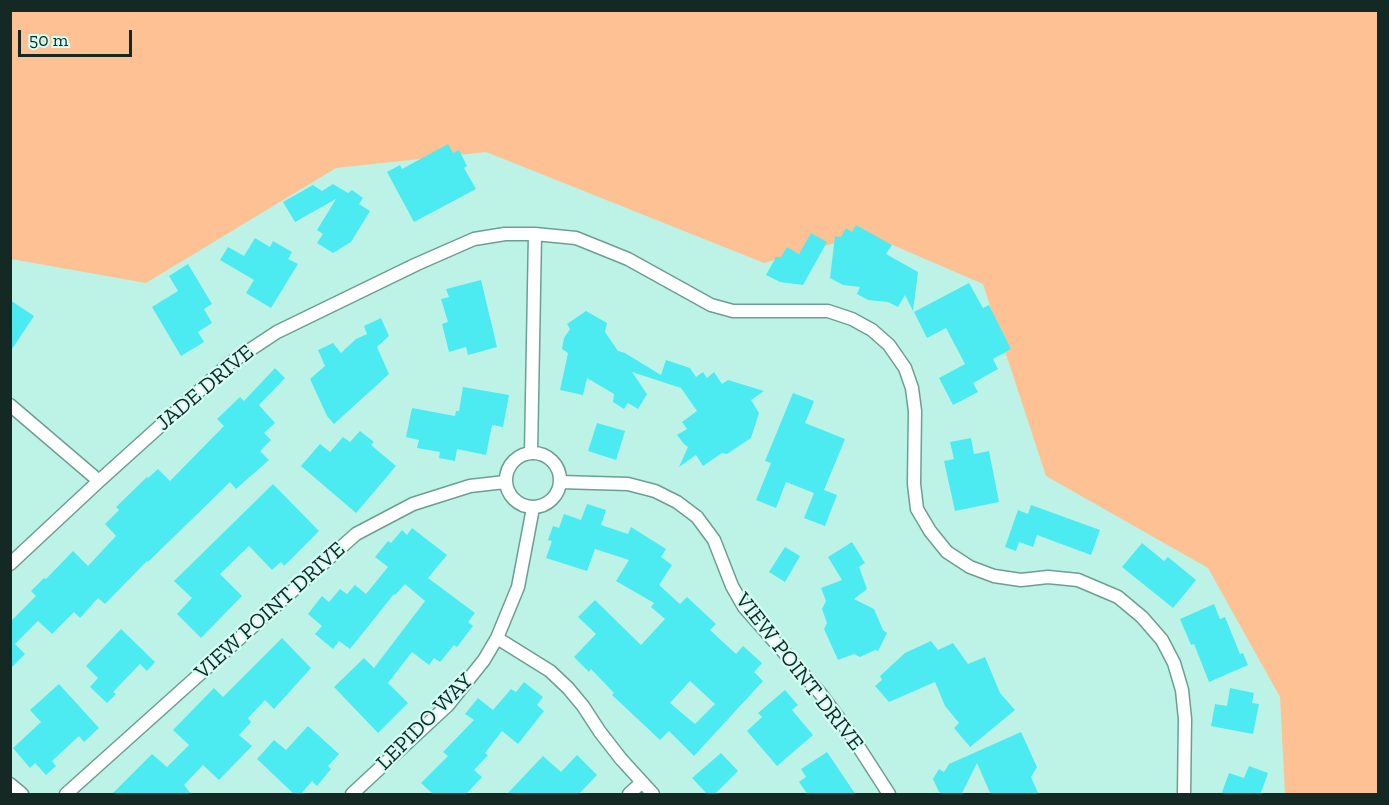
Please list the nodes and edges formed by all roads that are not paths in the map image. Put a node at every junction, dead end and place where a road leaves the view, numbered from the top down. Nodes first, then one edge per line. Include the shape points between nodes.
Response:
1 (535, 234) junction
2 (10, 405) edge
3 (531, 453) junction
4 (99, 481) junction
5 (506, 482) junction
6 (560, 482) junction
7 (533, 508) junction
8 (10, 564) edge
9 (497, 638) junction
10 (641, 783) junction
11 (10, 784) edge
12 (22, 795) edge
13 (66, 795) edge
14 (352, 795) edge
15 (629, 795) edge
16 (653, 795) edge
17 (889, 795) edge
18 (1184, 795) edge

1 - 3 street
1 - 4 street, JADE DRIVE via 474,239 277,332 230,363
1 - 18 street, JADE DRIVE via 576,238 603,248 711,305 733,311 828,311 872,330 889,345 905,368 912,388 917,509 947,552 994,576 1078,580 1119,597 1162,640 1182,690
2 - 4 street
3 - 5 street via 512,462
3 - 6 street via 548,457 555,464
4 - 8 street, JADE DRIVE
5 - 7 street via 513,499
5 - 13 street, VIEW POINT DRIVE via 470,486 413,504 357,534
6 - 7 street via 550,501
6 - 17 street, VIEW POINT DRIVE via 628,484 655,491 697,517 714,540 744,607 820,693
7 - 9 street, LEPIDO WAY via 518,587
9 - 10 street via 550,670 568,688
9 - 14 street, LEPIDO WAY via 448,705
10 - 15 street
10 - 16 street
11 - 12 street

